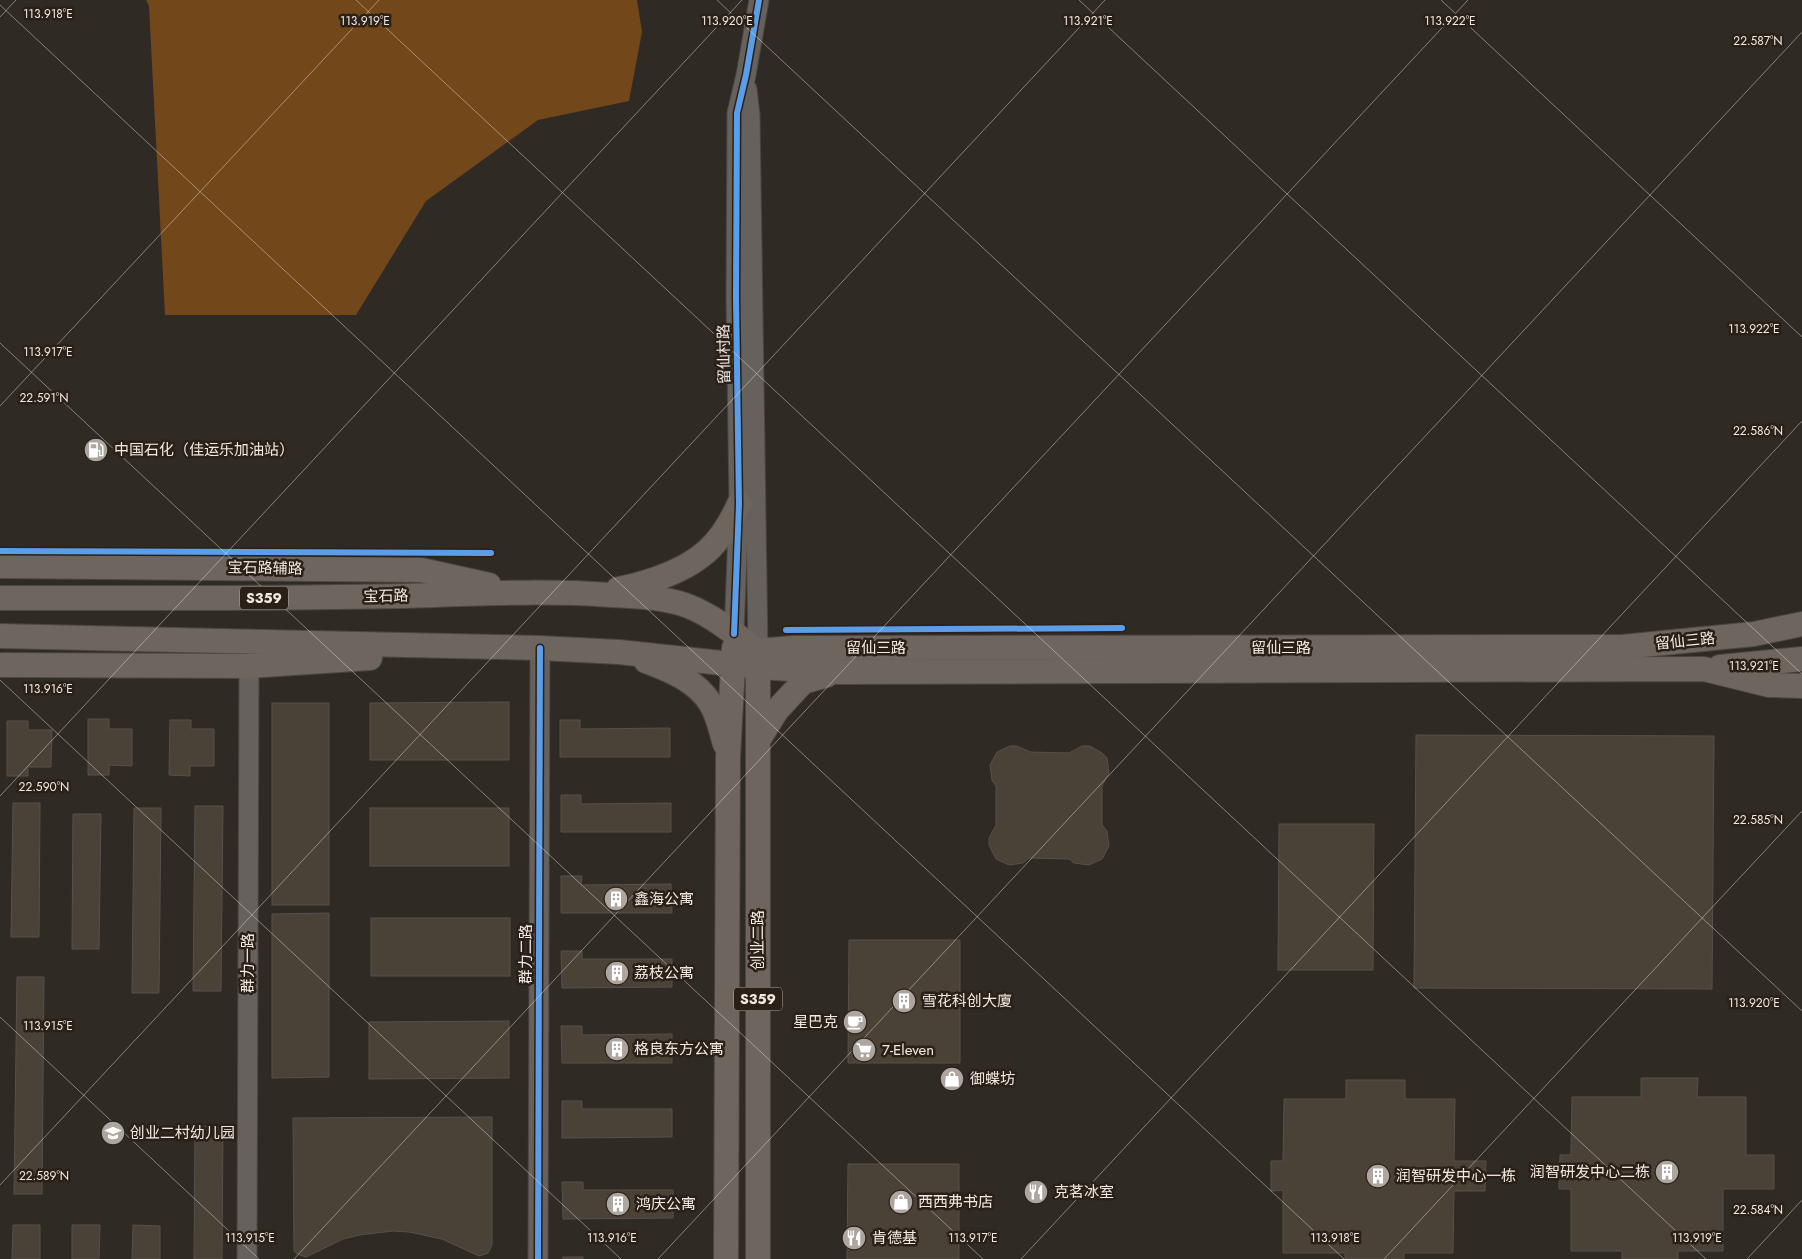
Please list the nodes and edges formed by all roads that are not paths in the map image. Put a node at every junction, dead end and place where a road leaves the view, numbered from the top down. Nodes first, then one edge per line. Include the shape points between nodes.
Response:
1 (759, 0) edge
2 (746, 75) junction
3 (739, 504) junction
4 (0, 566) edge
5 (528, 593) junction
6 (586, 593) junction
7 (0, 598) edge
8 (1802, 624) edge
9 (734, 634) junction
10 (0, 636) edge
11 (516, 648) junction
12 (540, 648) junction
13 (619, 652) junction
14 (758, 659) junction
15 (1802, 659) edge
16 (734, 664) junction
17 (0, 665) edge
18 (249, 666) junction
19 (1704, 669) junction
20 (840, 672) junction
21 (1802, 686) edge
22 (758, 740) junction
23 (728, 758) junction
24 (247, 1259) edge
25 (538, 1259) edge
26 (726, 1259) edge
27 (758, 1259) edge

1 - 2 street
2 - 3 street, 留仙村路 via 737,113
2 - 14 street, 留仙村路 via 750,115
3 - 6 main road via 722,536 700,559 668,575 626,588
3 - 9 street, 留仙村路
4 - 5 main road, 宝石路辅路 via 421,570
5 - 6 main road, 宝石路 / S359
5 - 7 main road, 宝石路 / S359 via 309,598
6 - 9 main road, 宝石路 / S359 via 651,597 682,604 710,617
8 - 14 main road, 留仙三路 via 1754,634 1622,648 793,648
9 - 14 main road, 宝石路 / S359
9 - 16 main road, 创业二路 / S359
10 - 11 main road, S359
11 - 12 main road, S359
11 - 18 main road
12 - 13 main road, S359
12 - 25 street, 群力二路
13 - 16 main road
13 - 23 main road, 创业二路 / S359 via 666,668 702,692 717,719
14 - 16 main road
14 - 20 main road, 留仙三路
14 - 22 main road, 创业二路 / S359
15 - 19 main road
16 - 23 main road, 创业二路 / S359
17 - 18 main road
18 - 24 street, 群力一路
19 - 20 main road, 留仙三路
19 - 21 main road, 留仙三路 via 1769,685
20 - 22 main road via 803,682 777,710
22 - 27 main road, 创业二路 / S359
23 - 26 main road, 创业二路 / S359

